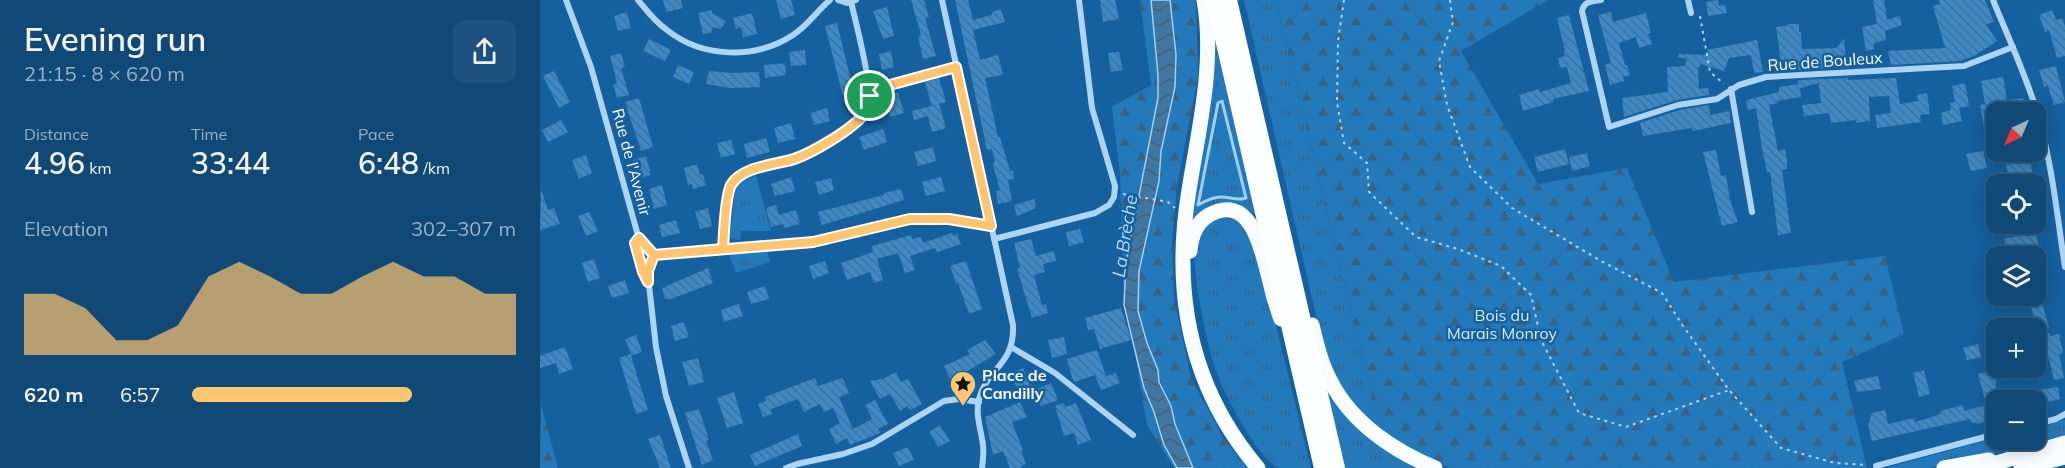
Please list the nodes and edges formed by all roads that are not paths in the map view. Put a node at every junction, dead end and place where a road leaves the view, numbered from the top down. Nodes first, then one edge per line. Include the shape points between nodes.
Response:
1 (566, 0) edge
2 (638, 0) edge
3 (830, 0) edge
4 (838, 0) edge
5 (942, 0) edge
6 (1078, 0) edge
7 (1204, 0) edge
8 (1214, 0) edge
9 (1229, 0) edge
10 (1601, 0) edge
11 (1993, 0) edge
12 (854, 1) edge
13 (1688, 1) edge
14 (1691, 14) dead end
15 (2013, 46) junction
16 (1731, 89) junction
17 (1268, 169) junction
18 (1752, 212) dead end
19 (2065, 212) edge
20 (2057, 215) junction
21 (991, 226) junction
22 (994, 239) junction
23 (723, 249) junction
24 (654, 255) junction
25 (2065, 267) edge
26 (1011, 346) junction
27 (1296, 357) junction
28 (979, 402) junction
29 (2065, 414) edge
30 (2046, 421) edge
31 (1133, 435) dead end
32 (1986, 438) edge
33 (2065, 443) edge
34 (2030, 452) junction
35 (2065, 456) edge
36 (1876, 466) road end
37 (689, 468) edge
38 (786, 468) edge
39 (982, 468) edge
40 (1258, 468) edge
41 (1270, 468) edge
42 (1322, 468) edge
43 (1337, 468) edge
44 (1435, 468) edge
45 (1944, 468) edge
46 (1978, 468) edge
47 (2021, 468) edge

1 - 24 street, Rue de l'Avenir via 591,67 639,238
2 - 3 street via 676,37 708,50 733,52 757,50 787,38
4 - 12 street
5 - 21 street
6 - 22 street via 1090,101 1115,192 1101,211
7 - 40 main road via 1208,52 1184,225 1184,297 1192,340 1209,389 1231,431
8 - 27 highway
9 - 17 highway
10 - 16 street, Rue de Bouleux via 1584,4 1581,11 1609,128 1678,105 1717,99
11 - 15 street
12 - 23 street via 869,89 865,113 832,139 796,159 748,172 734,181 729,190
13 - 14 street
15 - 16 street, Rue de Bouleux via 1964,66 1779,75
15 - 20 street via 2042,129
16 - 18 street
17 - 43 highway
17 - 44 main road via 1331,383 1375,433 1397,450
19 - 20 street
20 - 25 street
21 - 22 street
21 - 23 street via 949,219 910,219 813,242
22 - 26 street via 1013,325
23 - 24 street
24 - 37 street via 648,271 654,338 666,396
26 - 28 street
26 - 31 street via 1055,373
27 - 41 main road via 1253,228 1243,216 1231,212 1209,216 1195,230 1191,247 1192,290 1201,345 1227,408
27 - 42 highway
28 - 38 street via 949,400 872,444
28 - 39 street
29 - 30 street
32 - 36 street
33 - 34 main road
34 - 45 main road
34 - 46 main road
35 - 47 main road

